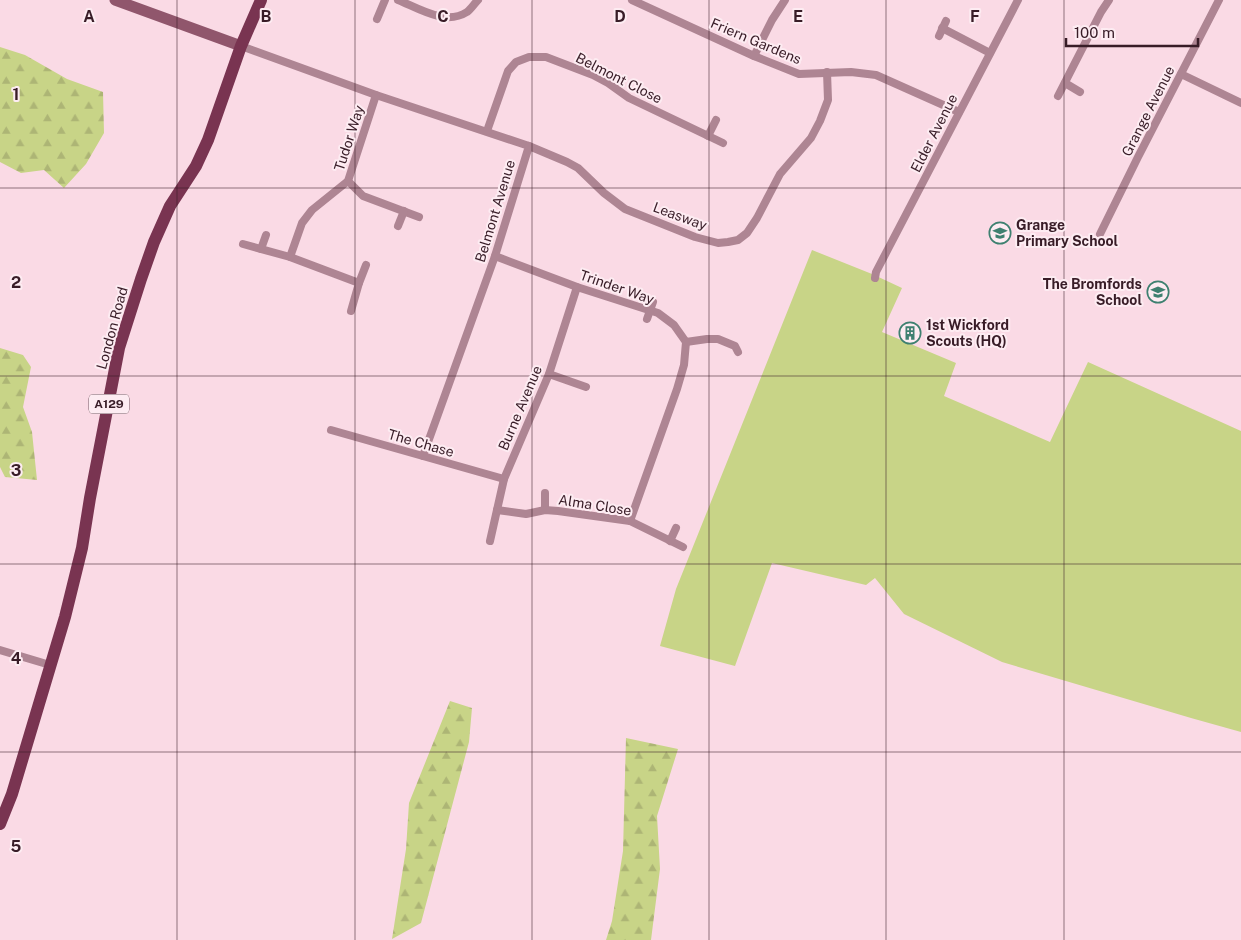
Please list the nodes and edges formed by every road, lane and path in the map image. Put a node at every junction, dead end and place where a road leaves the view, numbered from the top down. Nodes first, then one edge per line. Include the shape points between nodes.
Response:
1 (115, 0) edge
2 (261, 0) edge
3 (386, 0) edge
4 (398, 0) edge
5 (478, 0) edge
6 (632, 0) edge
7 (785, 0) edge
8 (1018, 0) edge
9 (1109, 0) edge
10 (1219, 0) edge
11 (377, 19) dead end
12 (939, 36) dead end
13 (241, 46) junction
14 (990, 53) junction
15 (754, 56) junction
16 (828, 72) junction
17 (1181, 74) junction
18 (1065, 83) junction
19 (1080, 92) dead end
20 (376, 95) junction
21 (1058, 96) dead end
22 (1241, 103) edge
23 (959, 112) junction
24 (716, 120) dead end
25 (487, 131) junction
26 (708, 136) junction
27 (723, 143) dead end
28 (529, 146) junction
29 (348, 181) junction
30 (404, 211) junction
31 (419, 217) dead end
32 (398, 226) dead end
33 (1100, 234) dead end
34 (266, 235) dead end
35 (243, 244) dead end
36 (261, 249) junction
37 (495, 256) junction
38 (290, 257) junction
39 (366, 265) dead end
40 (874, 278) dead end
41 (359, 283) junction
42 (577, 287) junction
43 (653, 302) dead end
44 (351, 311) dead end
45 (648, 315) junction
46 (686, 342) junction
47 (738, 352) dead end
48 (549, 374) junction
49 (586, 387) dead end
50 (331, 430) dead end
51 (423, 456) junction
52 (504, 480) junction
53 (545, 493) dead end
54 (497, 510) junction
55 (545, 510) junction
56 (630, 521) junction
57 (676, 528) dead end
58 (490, 541) dead end
59 (670, 541) junction
60 (683, 547) dead end
61 (0, 650) edge
62 (50, 666) junction
63 (0, 824) edge

1 - 13 street
2 - 13 main road, London Road / A129
3 - 11 street
4 - 5 street via 437,16 451,18 467,12
6 - 15 street, Friern Gardens
7 - 15 street
8 - 14 street, Elder Avenue
9 - 18 street
10 - 17 street, Grange Avenue
12 - 14 street via 944,24
13 - 20 street, Belmont Avenue
13 - 62 main road, London Road / A129 via 208,140 196,166 170,206 154,242 130,314 120,348 82,548
14 - 23 street, Elder Avenue
15 - 16 street, Friern Gardens via 799,74
16 - 23 street, Friern Gardens via 876,76
16 - 28 street, Leasway via 828,100 811,138 780,174 757,218 738,240 718,243 695,237 625,209 578,168
17 - 22 street
17 - 33 street, Grange Avenue
18 - 19 street
18 - 21 street
20 - 25 street, Belmont Avenue
20 - 29 street, Tudor Way
23 - 40 street, Elder Avenue
24 - 26 street
25 - 26 street, Belmont Close via 508,71 516,62 529,57 546,57 593,75 629,98
25 - 28 street, Belmont Avenue
26 - 27 street, Belmont Close
28 - 37 street, Belmont Avenue
29 - 30 street via 363,196
29 - 38 street, Tudor Way via 312,210 302,223
30 - 31 street
30 - 32 street
34 - 36 street
35 - 36 street
36 - 38 street
37 - 42 street, Trinder Way
37 - 51 street, Belmont Avenue
38 - 41 street
39 - 41 street
41 - 44 street
42 - 45 street, Trinder Way
42 - 48 street, Burne Avenue
43 - 45 street
45 - 46 street, Trinder Way via 658,313 674,325
46 - 47 street via 718,339 735,346
46 - 56 street via 677,389
48 - 49 street
48 - 52 street, Burne Avenue
50 - 51 street, The Chase
51 - 52 street, The Chase
52 - 54 street, Burne Avenue
53 - 55 street
54 - 55 street, Alma Close via 526,514
54 - 58 street, Burne Avenue
55 - 56 street, Alma Close
56 - 59 street, Alma Close
57 - 59 street
59 - 60 street, Alma Close
61 - 62 street
62 - 63 main road, London Road / A129

